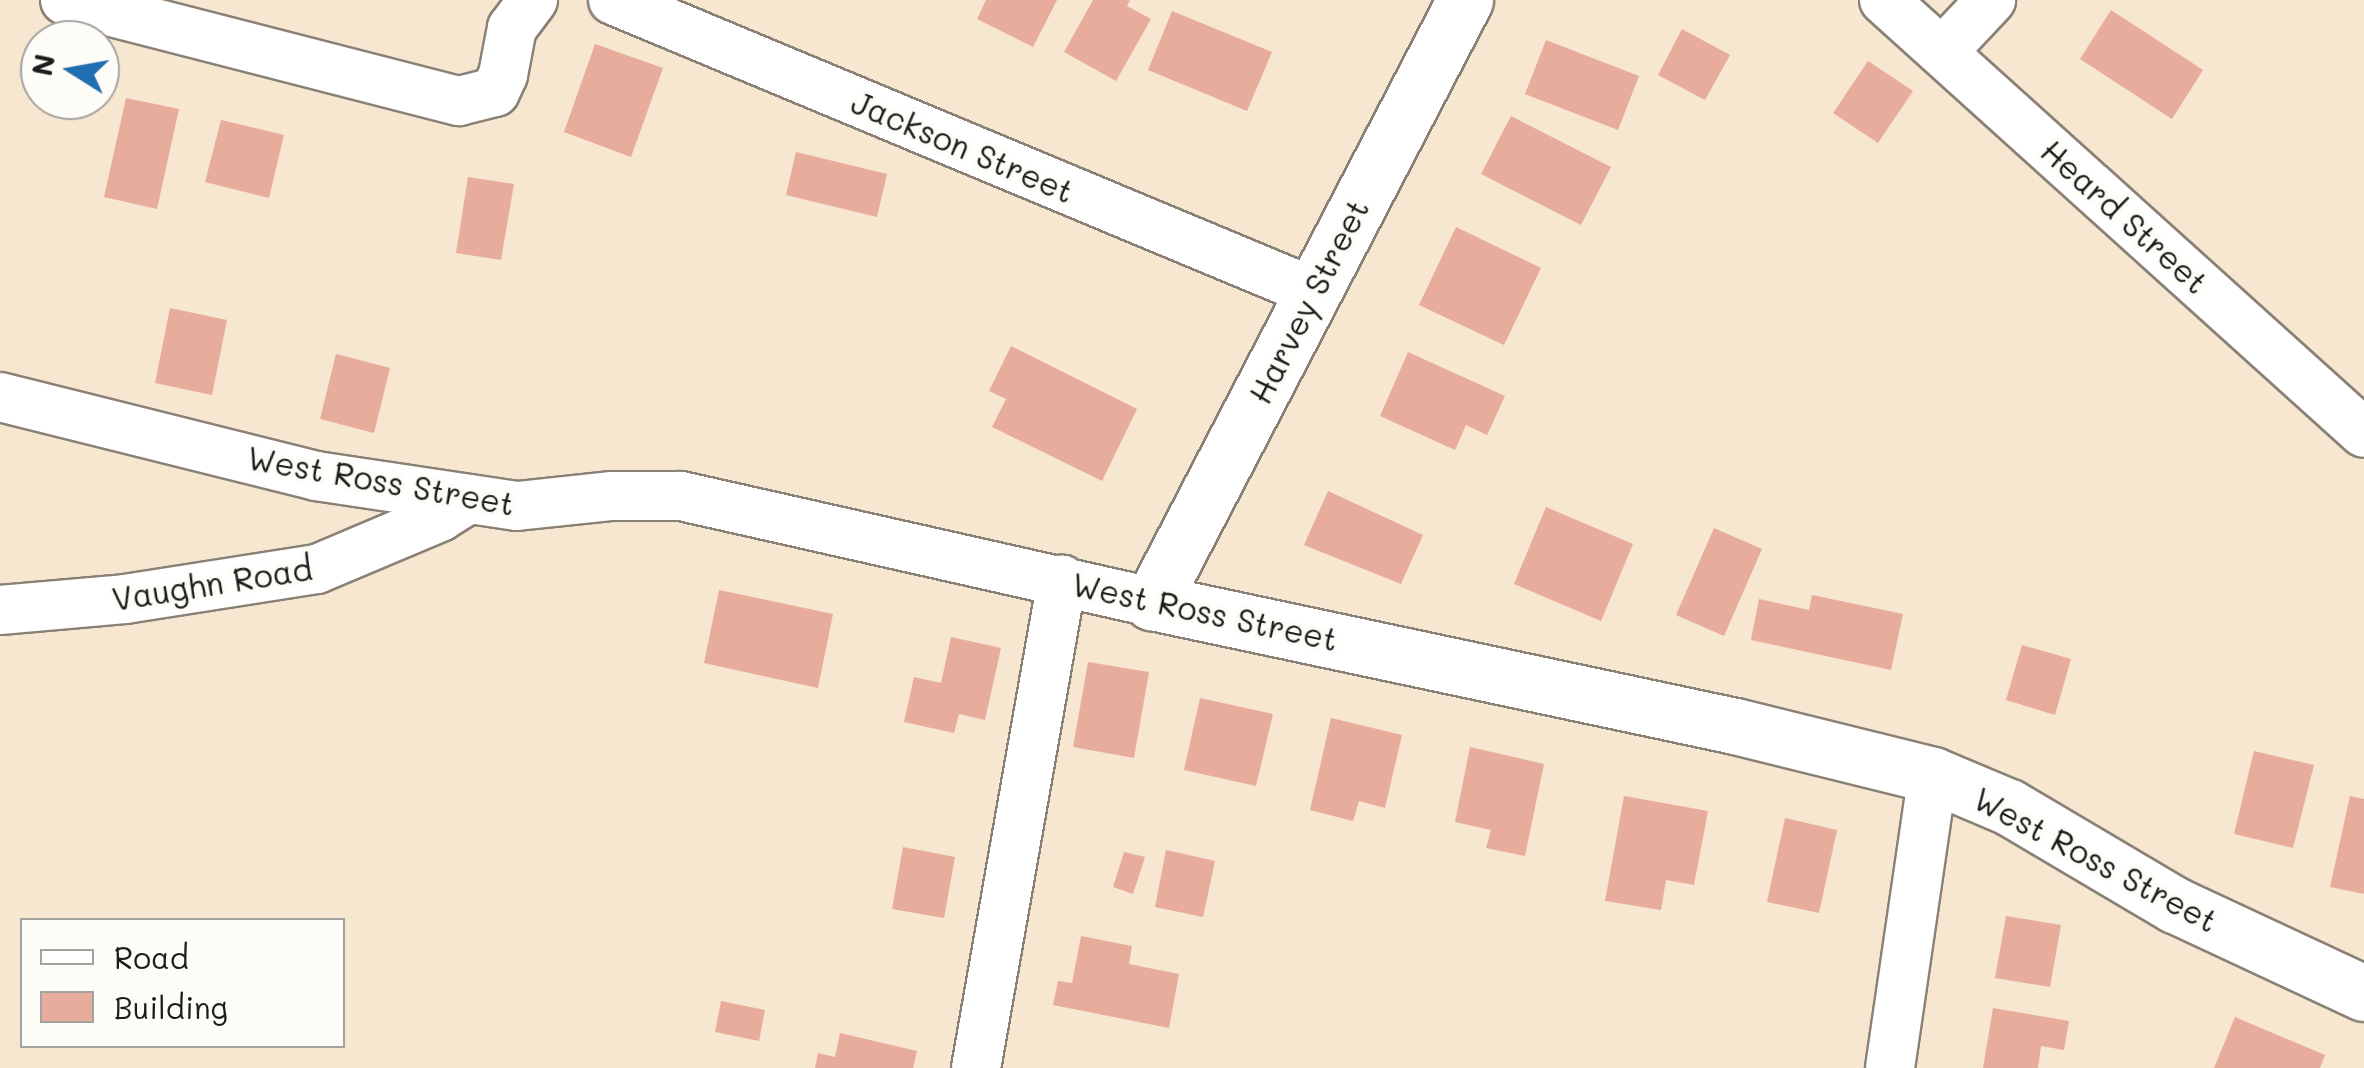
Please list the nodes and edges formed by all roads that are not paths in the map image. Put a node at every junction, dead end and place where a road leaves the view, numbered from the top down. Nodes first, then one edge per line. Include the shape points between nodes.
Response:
1 (65, 0) edge
2 (532, 0) edge
3 (613, 0) edge
4 (1465, 0) edge
5 (1884, 0) edge
6 (1991, 0) edge
7 (1944, 50) junction
8 (1313, 292) junction
9 (0, 397) edge
10 (2364, 432) edge
11 (470, 499) junction
12 (1062, 580) junction
13 (1152, 602) junction
14 (0, 610) edge
15 (1933, 775) junction
16 (2364, 993) edge
17 (976, 1068) edge
18 (1890, 1068) edge

1 - 2 street via 458,101 495,92 512,28
3 - 8 street, Jackson Street
4 - 8 street, Harvey Street
5 - 7 street, Heard Street
6 - 7 street
7 - 10 street, Heard Street
8 - 13 street, Harvey Street
9 - 11 street, West Ross Street via 316,476
11 - 12 street, West Ross Street via 517,506 680,496
11 - 14 street, Vaughn Road via 317,569 125,599
12 - 13 street, West Ross Street
12 - 17 street
13 - 15 street, West Ross Street
15 - 16 street, West Ross Street via 2009,806 2175,905
15 - 18 street

